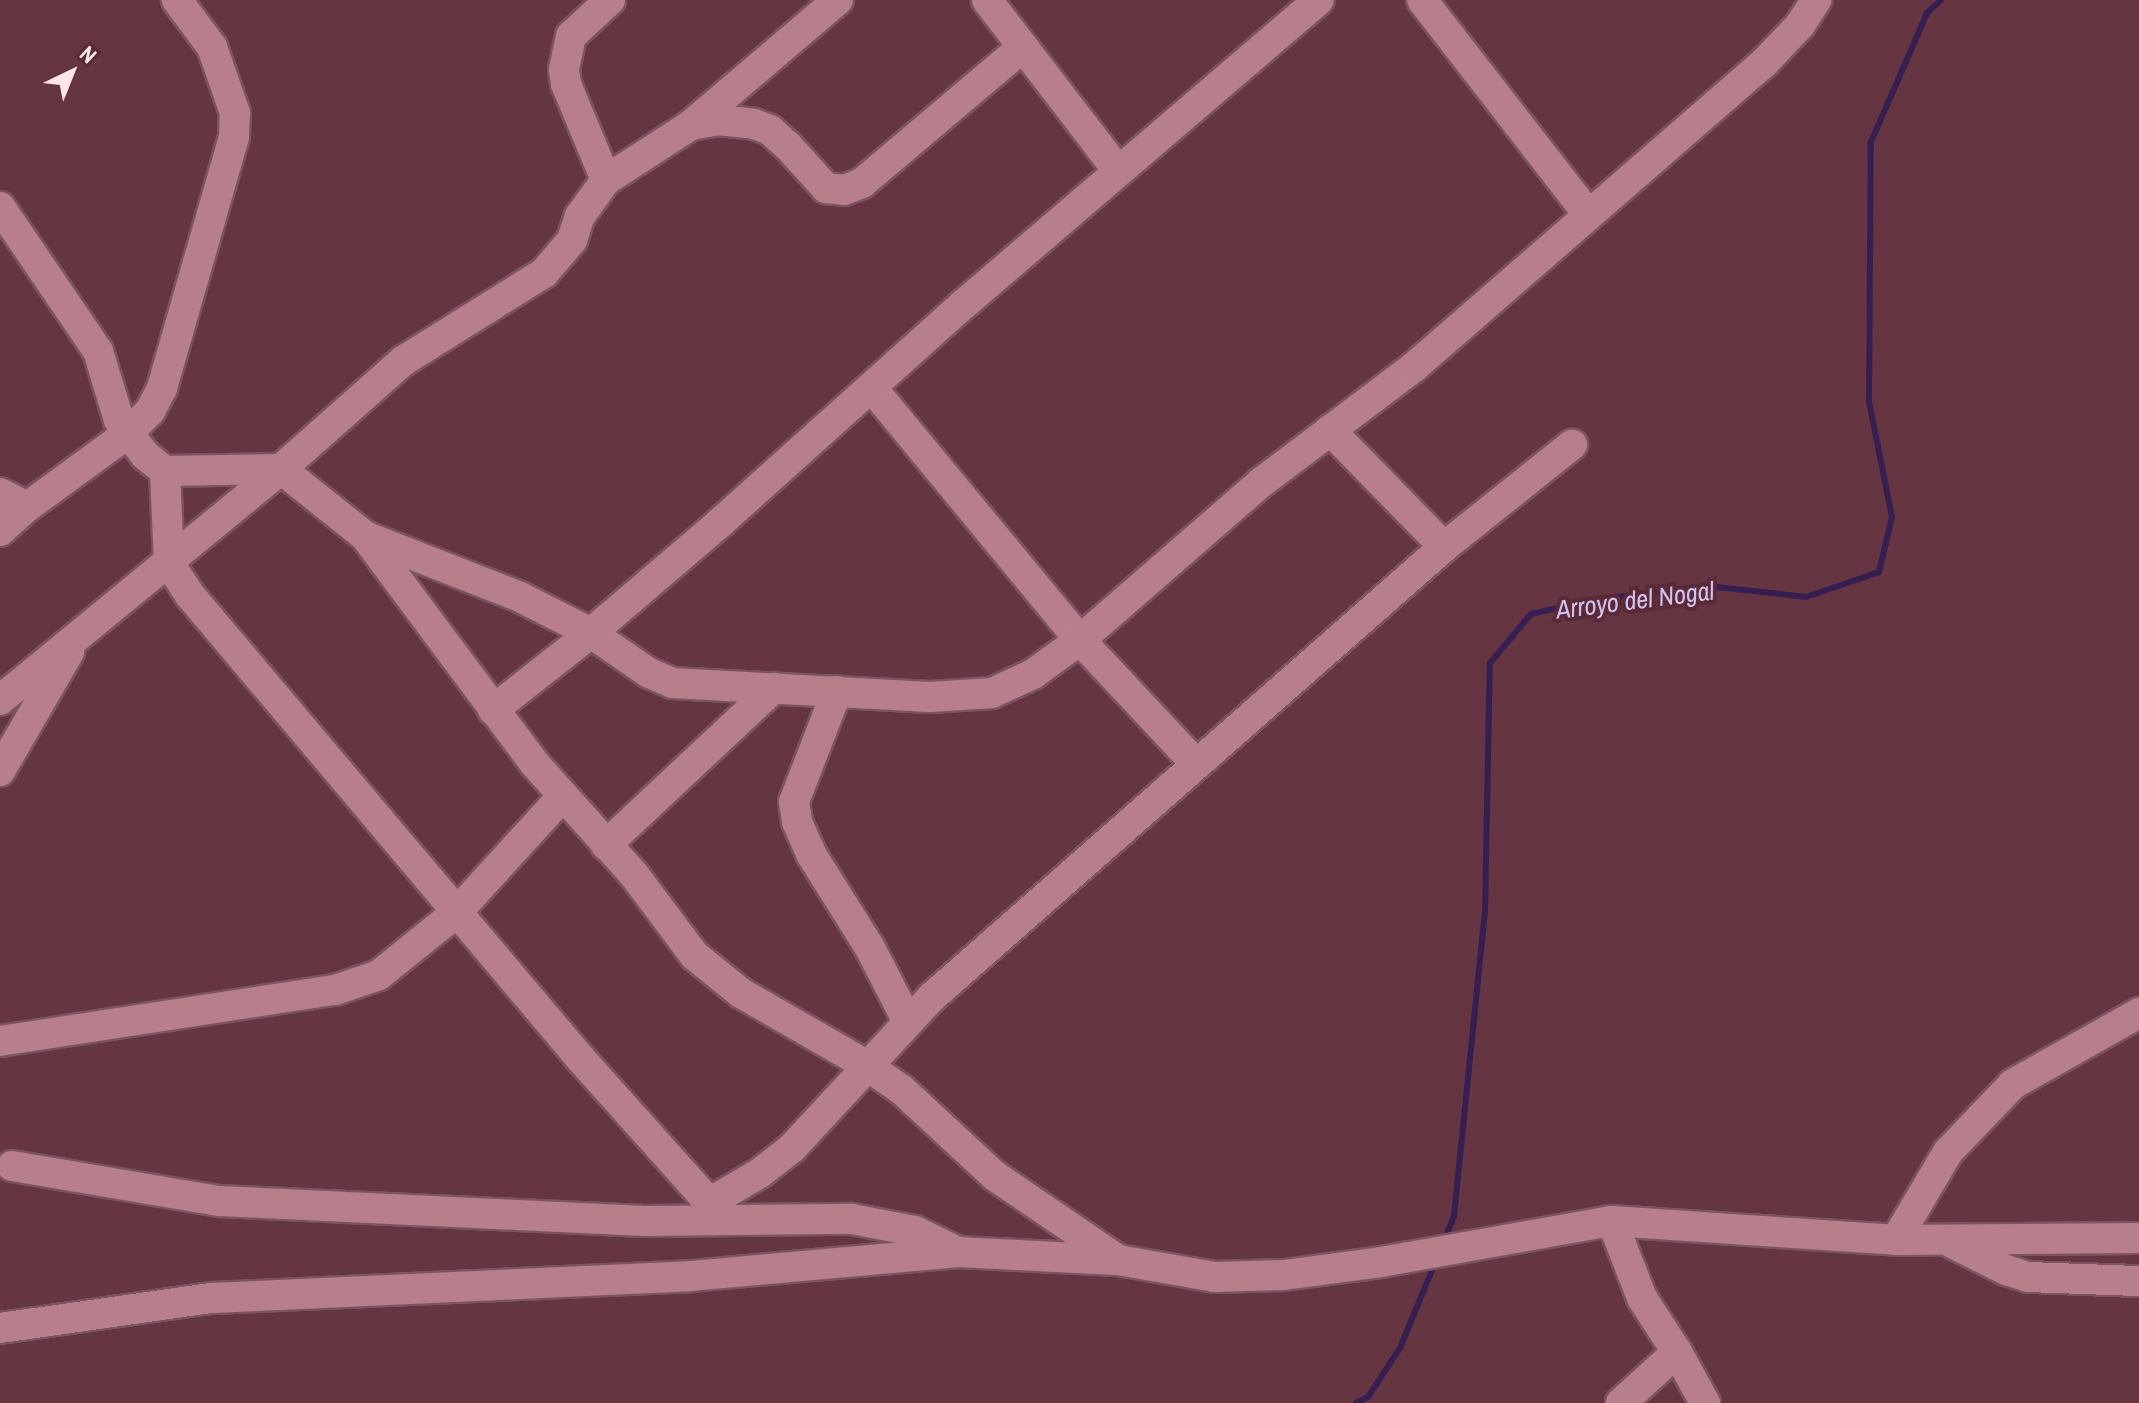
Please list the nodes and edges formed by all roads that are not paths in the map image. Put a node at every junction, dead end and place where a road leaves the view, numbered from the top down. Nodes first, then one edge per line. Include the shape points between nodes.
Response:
1 (177, 0) edge
2 (610, 0) edge
3 (838, 0) edge
4 (987, 0) edge
5 (1319, 0) edge
6 (1422, 0) edge
7 (1816, 0) edge
8 (1023, 47) junction
9 (691, 125) junction
10 (1118, 171) junction
11 (606, 180) junction
12 (0, 207) edge
13 (1588, 214) junction
14 (872, 388) junction
15 (1330, 430) junction
16 (127, 434) junction
17 (1572, 445) dead end
18 (281, 469) junction
19 (165, 471) junction
20 (0, 493) edge
21 (27, 507) junction
22 (0, 531) edge
23 (365, 536) junction
24 (1444, 547) junction
25 (169, 563) junction
26 (591, 633) junction
27 (75, 640) junction
28 (1080, 640) junction
29 (774, 688) junction
30 (837, 691) junction
31 (0, 700) edge
32 (493, 710) junction
33 (1196, 764) junction
34 (0, 771) edge
35 (563, 796) junction
36 (606, 845) junction
37 (457, 912) junction
38 (2139, 1013) edge
39 (908, 1022) junction
40 (0, 1041) edge
41 (866, 1065) junction
42 (12, 1166) dead end
43 (717, 1212) junction
44 (1612, 1221) junction
45 (2139, 1238) edge
46 (1896, 1240) junction
47 (1946, 1240) junction
48 (958, 1252) junction
49 (1118, 1260) junction
50 (2139, 1281) edge
51 (0, 1328) edge
52 (1677, 1352) junction
53 (1621, 1403) edge
54 (1705, 1403) edge

1 - 16 street via 212,47 235,113 234,137 162,388 150,411
2 - 11 street via 571,36 564,69
3 - 9 street
4 - 8 street
5 - 10 street
6 - 13 street
7 - 13 street via 1764,63
8 - 9 street via 862,183 844,190 826,188 770,130 718,120
8 - 10 street
9 - 11 street
10 - 14 street
11 - 18 street via 580,216 572,240 544,273 403,361
12 - 16 street via 98,351
13 - 15 street via 1414,367
14 - 26 street
14 - 28 street
15 - 24 street
15 - 28 street via 1250,491
16 - 19 street
16 - 21 street
17 - 24 street
18 - 19 street
18 - 23 street
18 - 25 street
19 - 25 street
20 - 21 street
21 - 22 street
23 - 26 street via 520,597
23 - 32 street
24 - 33 street
25 - 27 street
25 - 37 street via 211,622
26 - 29 street via 660,680
26 - 32 street
27 - 31 street
27 - 34 street
28 - 30 street via 1033,674 992,693 930,697
28 - 33 street
29 - 30 street
29 - 36 street
30 - 39 street via 794,802 797,822
32 - 35 street
33 - 39 street
35 - 36 street
35 - 37 street
36 - 41 street via 714,973 778,1017
37 - 40 street via 379,975 335,990
37 - 43 street
38 - 46 street via 2013,1084 1948,1152
39 - 41 street
41 - 43 street via 817,1124
41 - 49 street via 934,1117 995,1176
42 - 43 street via 220,1201 422,1213
43 - 48 street via 883,1223 915,1231
44 - 46 street
44 - 49 street via 1284,1275 1198,1275
44 - 52 street via 1642,1298
45 - 47 street
46 - 47 street
47 - 50 street via 2028,1277
48 - 49 street
48 - 51 street via 690,1276 212,1298
52 - 53 street
52 - 54 street

